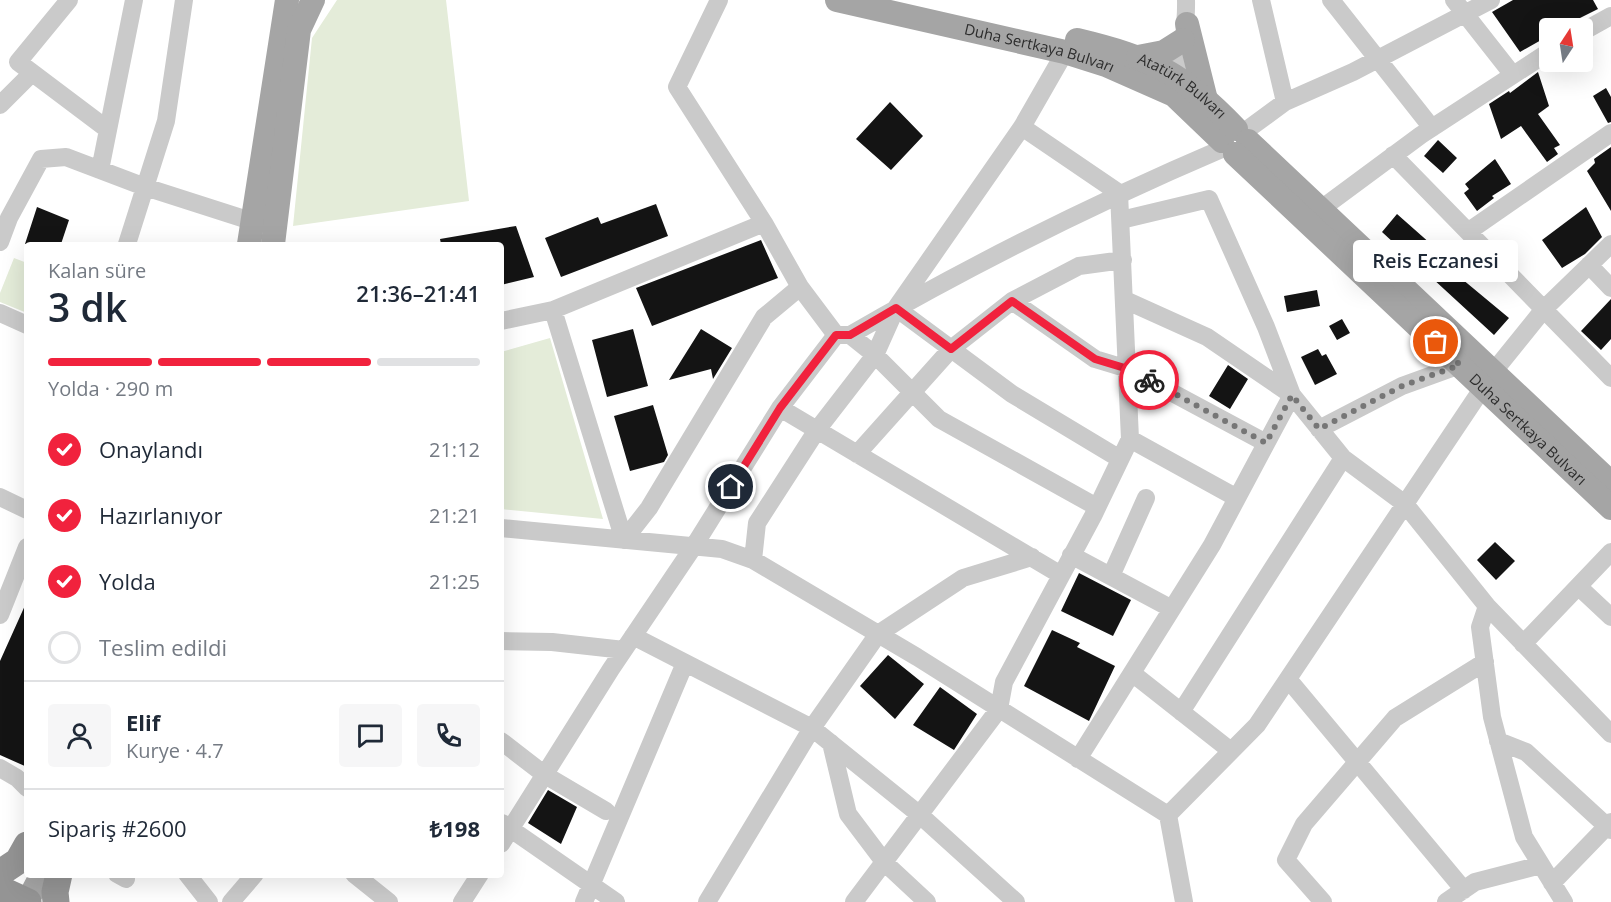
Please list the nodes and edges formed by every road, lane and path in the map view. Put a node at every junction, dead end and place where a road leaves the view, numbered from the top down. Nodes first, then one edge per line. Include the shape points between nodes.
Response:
1 (69, 0) edge
2 (134, 0) edge
3 (184, 0) edge
4 (287, 0) edge
5 (313, 0) edge
6 (719, 0) edge
7 (837, 0) edge
8 (912, 0) edge
9 (1186, 0) edge
10 (1261, 0) edge
11 (1331, 0) edge
12 (1491, 0) edge
13 (1458, 7) edge
14 (1611, 16) edge
15 (1593, 26) edge
16 (1185, 32) junction
17 (1065, 52) junction
18 (1138, 57) junction
19 (1539, 58) edge
20 (1377, 60) junction
21 (32, 73) junction
22 (1513, 75) junction
23 (1180, 77) junction
24 (1205, 96) junction
25 (1181, 101) junction
26 (1285, 102) junction
27 (0, 105) edge
28 (1022, 127) junction
29 (1432, 128) junction
30 (107, 129) junction
31 (1611, 133) edge
32 (1235, 141) junction
33 (1393, 155) junction
34 (100, 170) junction
35 (145, 187) junction
36 (1119, 193) junction
37 (1321, 208) junction
38 (1121, 220) junction
39 (764, 223) junction
40 (1469, 231) junction
41 (250, 233) edge
42 (0, 242) edge
43 (128, 242) edge
44 (273, 242) edge
45 (1611, 243) edge
46 (1123, 260) junction
47 (1589, 265) junction
48 (800, 287) junction
49 (1611, 288) edge
50 (1125, 300) junction
51 (1012, 301) junction
52 (896, 308) junction
53 (1544, 309) junction
54 (553, 310) junction
55 (0, 313) edge
56 (504, 320) edge
57 (24, 324) edge
58 (843, 335) junction
59 (951, 349) junction
60 (875, 355) junction
61 (1460, 365) junction
62 (1128, 369) junction
63 (1611, 378) edge
64 (1488, 379) junction
65 (912, 392) junction
66 (1292, 395) junction
67 (780, 408) junction
68 (1319, 429) junction
69 (817, 430) junction
70 (1130, 439) junction
71 (1266, 443) junction
72 (857, 454) junction
73 (1343, 458) junction
74 (1120, 459) junction
75 (1611, 483) edge
76 (1146, 498) dead end
77 (1237, 498) junction
78 (2, 504) edge
79 (1405, 504) junction
80 (1097, 507) junction
81 (24, 508) edge
82 (1611, 508) edge
83 (504, 528) edge
84 (624, 540) junction
85 (694, 546) junction
86 (1611, 552) edge
87 (24, 555) edge
88 (1071, 555) junction
89 (1032, 557) junction
90 (753, 560) junction
91 (1061, 574) junction
92 (1111, 576) junction
93 (1580, 588) junction
94 (1487, 606) junction
95 (1172, 609) junction
96 (0, 615) edge
97 (1611, 617) edge
98 (878, 634) junction
99 (504, 641) edge
100 (629, 643) junction
101 (1523, 644) junction
102 (1485, 662) junction
103 (685, 663) junction
104 (1132, 673) junction
105 (1288, 679) junction
106 (999, 709) junction
107 (1181, 712) junction
108 (812, 728) junction
109 (1611, 734) edge
110 (1498, 741) junction
111 (504, 743) edge
112 (831, 743) junction
113 (1231, 751) junction
114 (1078, 759) junction
115 (1358, 761) junction
116 (0, 768) edge
117 (545, 774) junction
118 (24, 785) edge
119 (606, 811) dead end
120 (920, 815) junction
121 (1168, 815) junction
122 (1610, 826) edge
123 (504, 832) edge
124 (24, 850) edge
125 (885, 863) junction
126 (1541, 865) junction
127 (58, 878) edge
128 (192, 878) edge
129 (252, 878) edge
130 (477, 878) edge
131 (374, 881) edge
132 (1552, 883) junction
133 (26, 885) edge
134 (592, 885) junction
135 (1464, 890) junction
136 (209, 902) edge
137 (231, 902) edge
138 (389, 902) edge
139 (462, 902) edge
140 (584, 902) edge
141 (616, 902) edge
142 (707, 902) edge
143 (854, 902) edge
144 (927, 902) edge
145 (1016, 902) edge
146 (1184, 902) edge
147 (1323, 902) edge
148 (1446, 902) edge
149 (1564, 902) edge

1 - 21 street via 18,62
2 - 30 street
3 - 35 street via 166,120
4 - 41 main road
5 - 44 main road via 300,30
6 - 39 street via 677,87
7 - 17 main road, Duha Sertkaya Bulvarı
8 - 18 main road, Atatürk Bulvarı
9 - 16 street
10 - 26 street
11 - 20 street
12 - 13 street
13 - 20 street
13 - 22 street
14 - 15 street
16 - 18 main road via 1164,52
16 - 23 street
16 - 24 main road
17 - 25 main road, Duha Sertkaya Bulvarı via 1137,76
17 - 28 street
18 - 23 main road, Atatürk Bulvarı
19 - 22 street
20 - 26 street
20 - 29 street
21 - 27 street
21 - 30 street
22 - 29 street
23 - 24 main road, Atatürk Bulvarı
23 - 25 street
24 - 32 main road, Atatürk Bulvarı
25 - 32 main road, Duha Sertkaya Bulvarı
26 - 32 street
28 - 36 street
28 - 52 street
29 - 33 street
30 - 34 street
31 - 40 street
32 - 36 street
32 - 37 main road, Duha Sertkaya Bulvarı
32 - 61 main road, Duha Sertkaya Bulvarı
33 - 37 street
33 - 40 street
34 - 35 street
34 - 42 street via 66,157 41,159
35 - 41 street
35 - 43 street
36 - 38 street
36 - 52 street
37 - 64 main road, Duha Sertkaya Bulvarı
38 - 46 street
38 - 66 street via 1209,199
39 - 48 street
39 - 54 street
40 - 53 street
45 - 47 street
46 - 50 street
46 - 51 street via 1079,266
47 - 49 street
47 - 53 street
48 - 58 street
48 - 84 street via 764,317 649,508
50 - 62 street
50 - 66 street via 1207,337
51 - 59 street
51 - 62 street via 1095,359
52 - 58 street
52 - 59 street
52 - 60 street
53 - 63 street
53 - 64 street
54 - 56 street
54 - 84 street
55 - 57 street
58 - 60 street
58 - 67 street
59 - 65 street
59 - 74 street via 1012,394
60 - 65 street
60 - 69 street
61 - 64 main road, Duha Sertkaya Bulvarı
61 - 68 street via 1402,386
62 - 70 street
62 - 71 street
64 - 75 main road, Duha Sertkaya Bulvarı
64 - 79 street
64 - 82 main road, Duha Sertkaya Bulvarı
65 - 72 street
65 - 80 street via 939,419
66 - 68 street
66 - 71 street
67 - 69 street
67 - 85 street
68 - 73 street
69 - 72 street
69 - 90 street via 757,523
70 - 74 street
70 - 77 street
71 - 77 street
72 - 89 street
73 - 79 street
73 - 107 street
74 - 80 street
76 - 92 street
77 - 95 street
78 - 81 street
79 - 94 street
79 - 105 street
80 - 88 street
83 - 84 street
84 - 85 street
85 - 90 street via 722,549
85 - 100 street
86 - 93 street
87 - 96 street
88 - 91 street
88 - 92 street
89 - 91 street
89 - 98 street via 963,578
90 - 98 street
91 - 106 street via 1004,682
92 - 95 street
93 - 97 street
93 - 101 street
94 - 101 street
94 - 102 street via 1480,627
95 - 104 street
98 - 106 street
98 - 108 street
99 - 100 street
100 - 103 street
100 - 117 street
101 - 109 street
102 - 110 street
102 - 115 street via 1395,718
103 - 108 street
103 - 134 street
104 - 107 street
104 - 114 street
105 - 113 street via 1257,725
105 - 115 street
106 - 114 street
106 - 120 street
107 - 113 street
108 - 112 street
108 - 142 street
110 - 122 street via 1526,752
110 - 126 street via 1524,837
111 - 117 street
112 - 120 street
112 - 125 street via 848,814
113 - 121 street
114 - 121 street
115 - 135 street
115 - 147 street via 1304,824 1286,860
116 - 118 street
117 - 119 street
117 - 123 street
120 - 125 street
120 - 145 street
121 - 146 street
122 - 132 street
123 - 134 street
124 - 133 highway via 18,861
125 - 143 street
125 - 144 street
126 - 132 street
126 - 135 street via 1475,882
127 - 133 highway via 55,892
128 - 136 street
129 - 137 street
130 - 139 street
131 - 138 street
132 - 149 street
134 - 140 street
134 - 141 street
135 - 148 street

